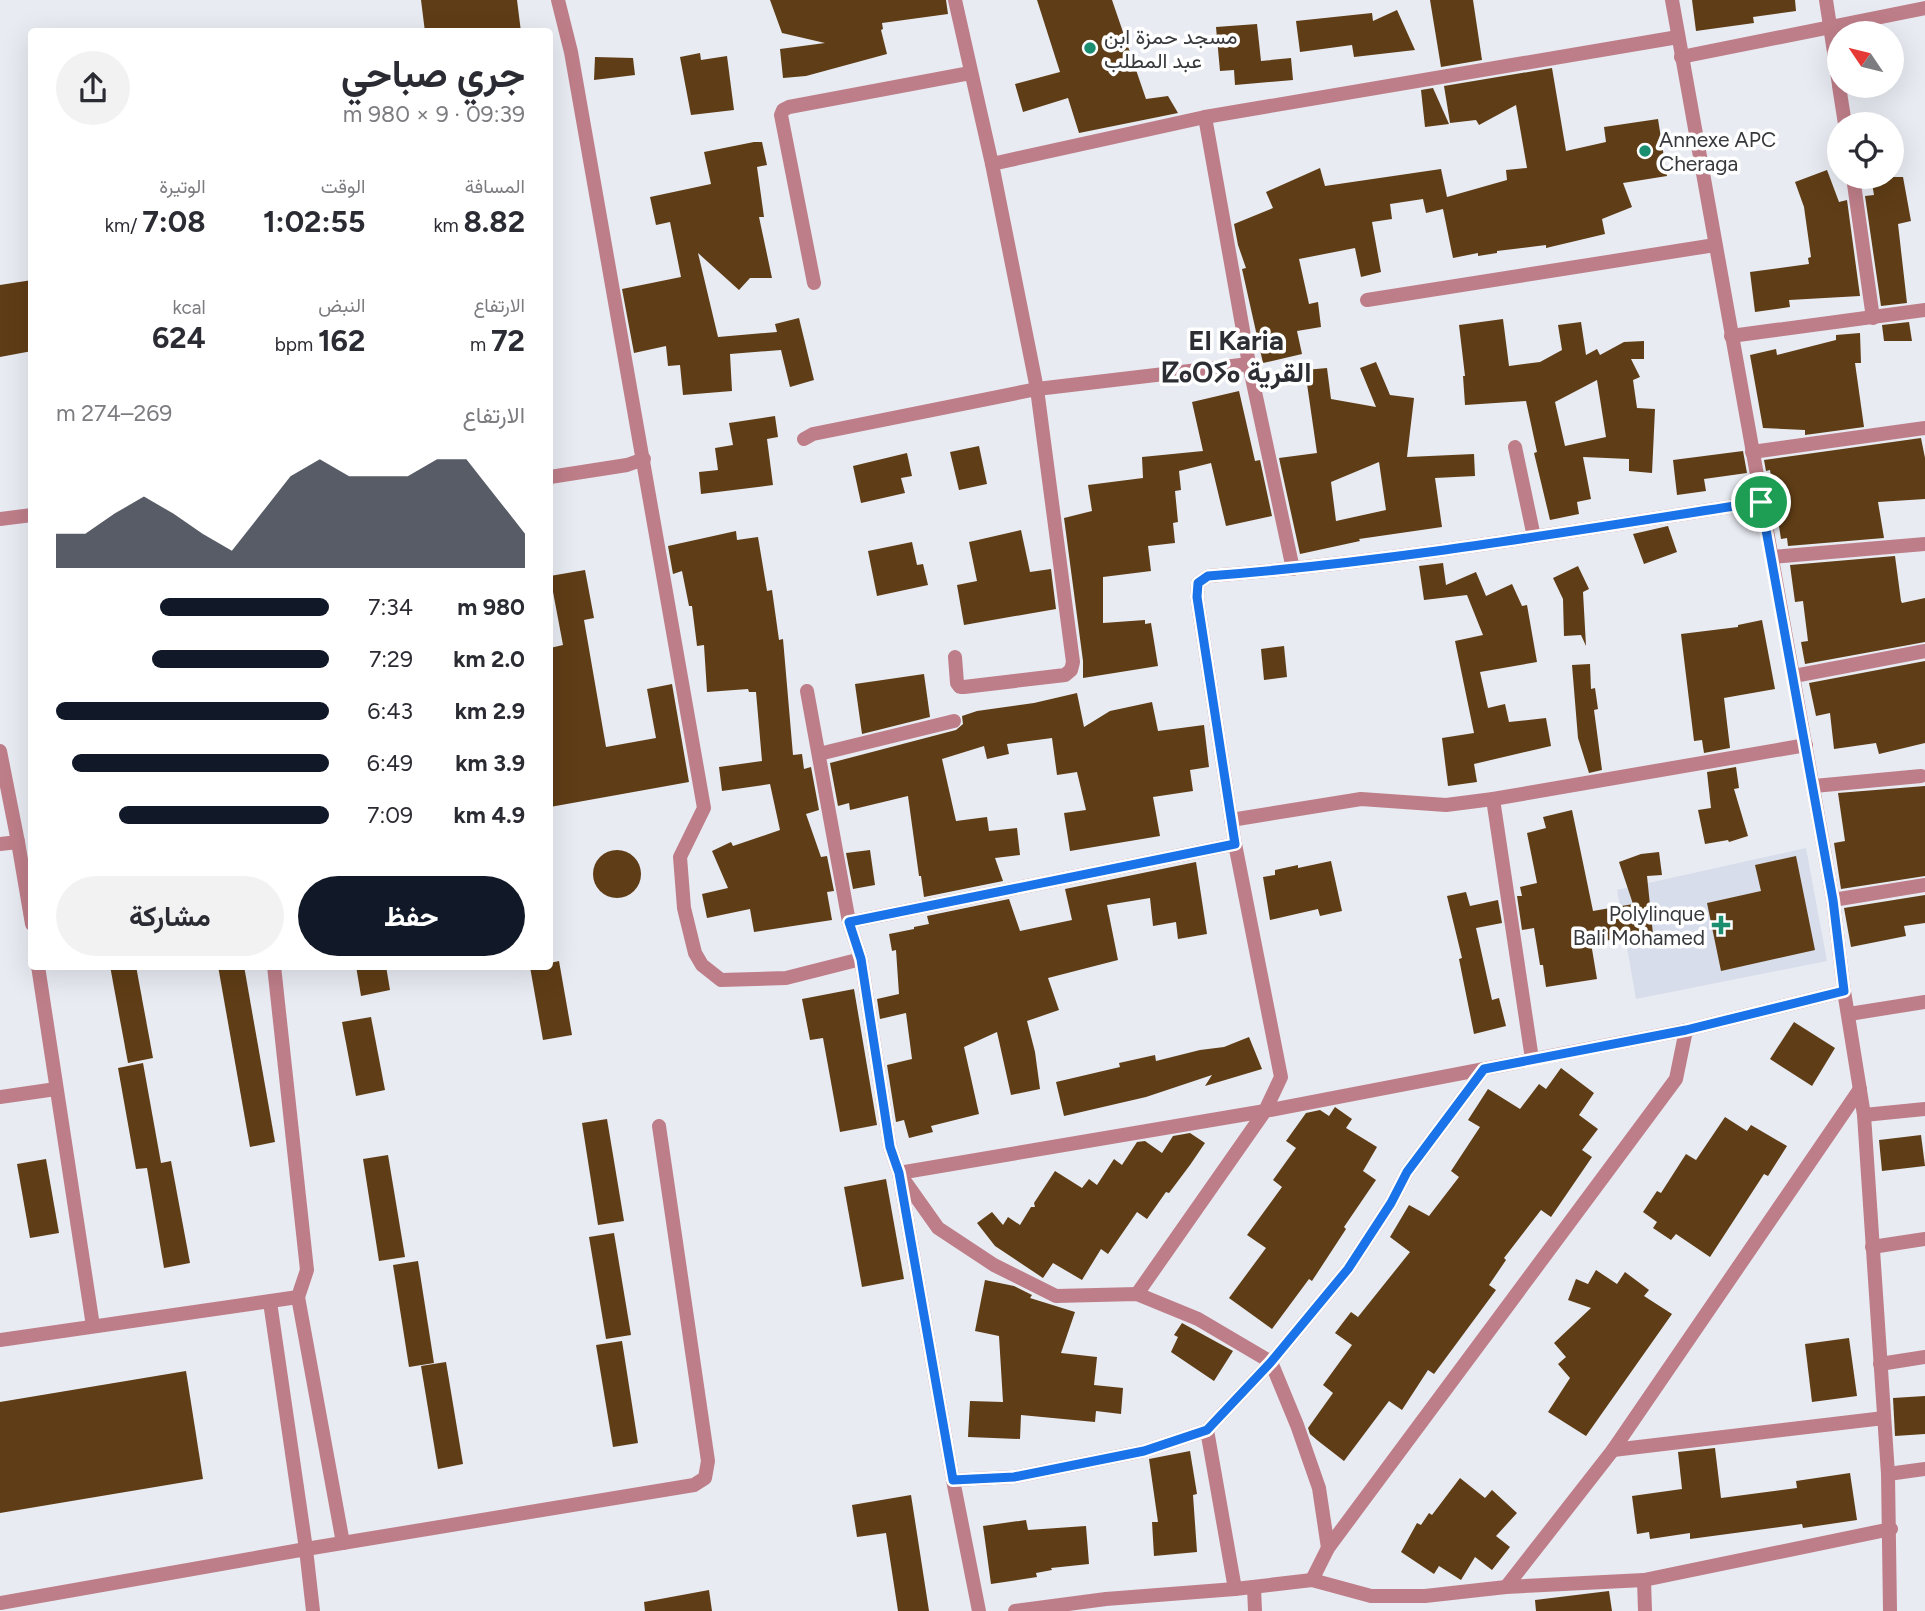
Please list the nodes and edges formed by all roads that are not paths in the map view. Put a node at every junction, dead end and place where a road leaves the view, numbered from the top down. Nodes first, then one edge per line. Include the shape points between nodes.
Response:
1 (558, 0) edge
2 (956, 0) edge
3 (1672, 0) edge
4 (1826, 0) edge
5 (1925, 8) edge
6 (1830, 21) edge
7 (1853, 21) edge
8 (1827, 26) edge
9 (1678, 37) junction
10 (1681, 57) junction
11 (970, 73) junction
12 (1205, 117) junction
13 (992, 164) junction
14 (1855, 189) edge
15 (1715, 245) junction
16 (814, 284) dead end
17 (1367, 300) dead end
18 (1925, 310) edge
19 (1873, 318) junction
20 (1731, 336) junction
21 (1249, 364) junction
22 (1037, 389) junction
23 (1925, 428) edge
24 (804, 439) dead end
25 (1515, 447) dead end
26 (1752, 452) junction
27 (644, 459) junction
28 (553, 477) edge
29 (1761, 502) junction
30 (28, 516) edge
31 (0, 519) edge
32 (1534, 537) junction
33 (1925, 544) edge
34 (1772, 557) junction
35 (1293, 569) junction
36 (1925, 651) edge
37 (955, 657) dead end
38 (1794, 676) junction
39 (807, 691) dead end
40 (954, 721) dead end
41 (1805, 745) junction
42 (0, 751) edge
43 (820, 754) junction
44 (1921, 776) dead end
45 (1814, 786) junction
46 (1493, 799) junction
47 (1231, 820) junction
48 (19, 842) junction
49 (0, 844) edge
50 (1235, 844) junction
51 (1925, 885) edge
52 (28, 899) edge
53 (1833, 900) junction
54 (849, 922) junction
55 (861, 959) junction
56 (39, 970) edge
57 (274, 970) edge
58 (1844, 991) junction
59 (1925, 1002) edge
60 (1849, 1014) junction
61 (1686, 1030) junction
62 (1532, 1059) junction
63 (1484, 1069) junction
64 (56, 1089) junction
65 (1860, 1089) junction
66 (0, 1097) edge
67 (1925, 1108) edge
68 (1265, 1111) junction
69 (1864, 1115) junction
70 (659, 1126) dead end
71 (899, 1173) junction
72 (1925, 1239) edge
73 (1872, 1247) junction
74 (1137, 1294) junction
75 (298, 1297) junction
76 (270, 1301) junction
77 (93, 1326) junction
78 (0, 1340) edge
79 (1925, 1357) edge
80 (1271, 1362) junction
81 (1880, 1364) junction
82 (1884, 1418) junction
83 (1207, 1430) junction
84 (1613, 1450) junction
85 (1925, 1469) edge
86 (1888, 1474) junction
87 (953, 1480) junction
88 (1891, 1529) junction
89 (343, 1543) junction
90 (1328, 1548) junction
91 (306, 1549) junction
92 (1312, 1580) junction
93 (1644, 1580) junction
94 (1254, 1587) junction
95 (1506, 1587) junction
96 (1235, 1589) junction
97 (0, 1603) edge
98 (1107, 1605) edge
99 (313, 1611) edge
100 (979, 1611) edge
101 (1015, 1611) edge
102 (1255, 1611) edge
103 (1645, 1611) edge
104 (1890, 1611) edge

1 - 27 street
2 - 11 street
3 - 9 street
4 - 6 street
5 - 7 street
8 - 10 street
9 - 10 street
9 - 12 street
10 - 15 street
11 - 13 street
11 - 16 street via 783,110
12 - 13 street
12 - 21 street
13 - 22 street
14 - 19 street
15 - 17 street
15 - 20 street
18 - 19 street
19 - 20 street
20 - 26 street
21 - 22 street
21 - 35 street
22 - 24 street
22 - 37 street via 1072,670 1065,675 960,687
23 - 26 street
25 - 32 street
26 - 29 street
27 - 28 street
27 - 55 street via 704,808 680,857 684,908 695,953 721,980 786,978
29 - 32 street
29 - 34 street
30 - 31 street
32 - 35 street
33 - 34 street
34 - 38 street
35 - 47 street via 1208,576 1198,583
36 - 38 street
38 - 41 street
39 - 43 street
40 - 43 street
41 - 45 street
41 - 46 street
42 - 48 street
43 - 54 street
44 - 45 street
45 - 53 street
46 - 47 street via 1446,805 1360,799
46 - 62 street
47 - 50 street
48 - 49 street
48 - 52 street
50 - 54 street
50 - 68 street via 1280,1077
51 - 53 street
53 - 58 street
54 - 55 street
55 - 71 street via 890,1147
56 - 64 street
57 - 75 street via 307,1270
58 - 60 street
58 - 61 street
59 - 60 street
60 - 65 street
61 - 62 street
61 - 90 street via 1676,1079
62 - 63 street
63 - 68 street
63 - 80 street via 1407,1172 1348,1269
64 - 66 street
64 - 77 street
65 - 69 street
65 - 84 street
67 - 69 street
68 - 71 street
68 - 74 street
69 - 73 street
70 - 89 street via 708,1461 705,1478 694,1485
71 - 74 street via 938,1228 994,1265 1056,1296
71 - 87 street
72 - 73 street
73 - 81 street
74 - 80 street via 1198,1318
75 - 76 street
75 - 89 street
76 - 77 street
76 - 91 street
77 - 78 street
79 - 81 street
80 - 83 street
80 - 90 street via 1319,1488
81 - 82 street
82 - 84 street
82 - 86 street
83 - 87 street via 1144,1451 1014,1477
83 - 96 street
84 - 95 street
85 - 86 street
86 - 88 street
87 - 100 street
88 - 93 street
88 - 104 street
89 - 91 street
90 - 92 street
91 - 97 street
91 - 99 street
92 - 94 street
92 - 95 street via 1371,1596 1425,1596
93 - 95 street
93 - 103 street
94 - 96 street
94 - 102 street
96 - 98 street
98 - 101 street

